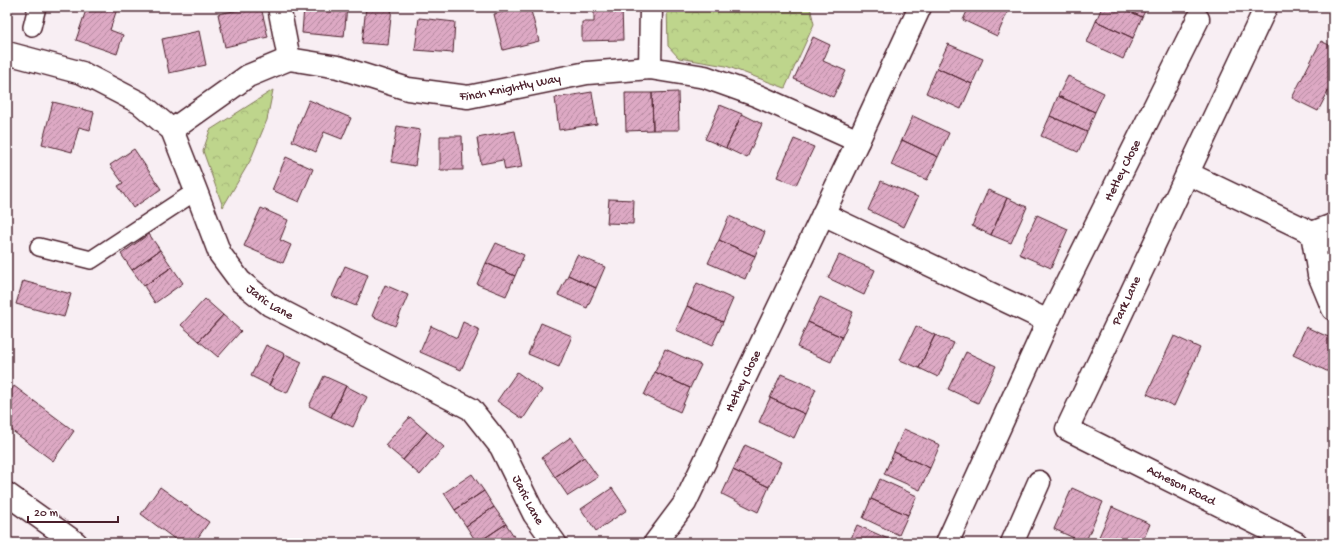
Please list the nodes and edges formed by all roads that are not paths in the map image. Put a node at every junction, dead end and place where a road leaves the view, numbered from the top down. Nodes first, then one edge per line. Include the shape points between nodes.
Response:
1 (37, 7) edge
2 (279, 7) edge
3 (650, 7) edge
4 (920, 7) edge
5 (1266, 7) edge
6 (1198, 19) dead end
7 (32, 27) dead end
8 (7, 53) edge
9 (289, 59) junction
10 (650, 68) junction
11 (172, 130) junction
12 (858, 141) junction
13 (1187, 173) junction
14 (196, 191) junction
15 (823, 214) junction
16 (1333, 225) edge
17 (1312, 233) junction
18 (1333, 243) edge
19 (39, 247) dead end
20 (1333, 309) edge
21 (1048, 322) junction
22 (1067, 429) joint
23 (1040, 482) dead end
24 (7, 494) edge
25 (76, 543) edge
26 (556, 543) edge
27 (655, 543) edge
28 (947, 543) edge
29 (1012, 543) edge
30 (1296, 543) edge

1 - 7 lane
2 - 9 street
3 - 10 street
4 - 12 street, Hetley Close
5 - 13 street, Park Lane
6 - 21 street, Hetley Close
8 - 11 street, Jaric Lane via 82,73 140,103
9 - 10 street, Finch Knightly Way via 338,67 408,89 468,97 587,73
9 - 11 street via 248,76
10 - 12 street, Finch Knightly Way via 705,77 758,96
11 - 14 street, Jaric Lane
12 - 15 street, Hetley Close
13 - 17 street
13 - 22 street, Park Lane
14 - 19 lane via 90,260
14 - 26 street, Jaric Lane via 220,254 240,282 270,304 471,409 501,447 534,514
15 - 21 street
15 - 27 street, Hetley Close via 685,503
16 - 17 street
17 - 18 street
17 - 20 street via 1318,275
21 - 28 street, Hetley Close
22 - 30 street, Acheson Road
23 - 29 street
24 - 25 street

